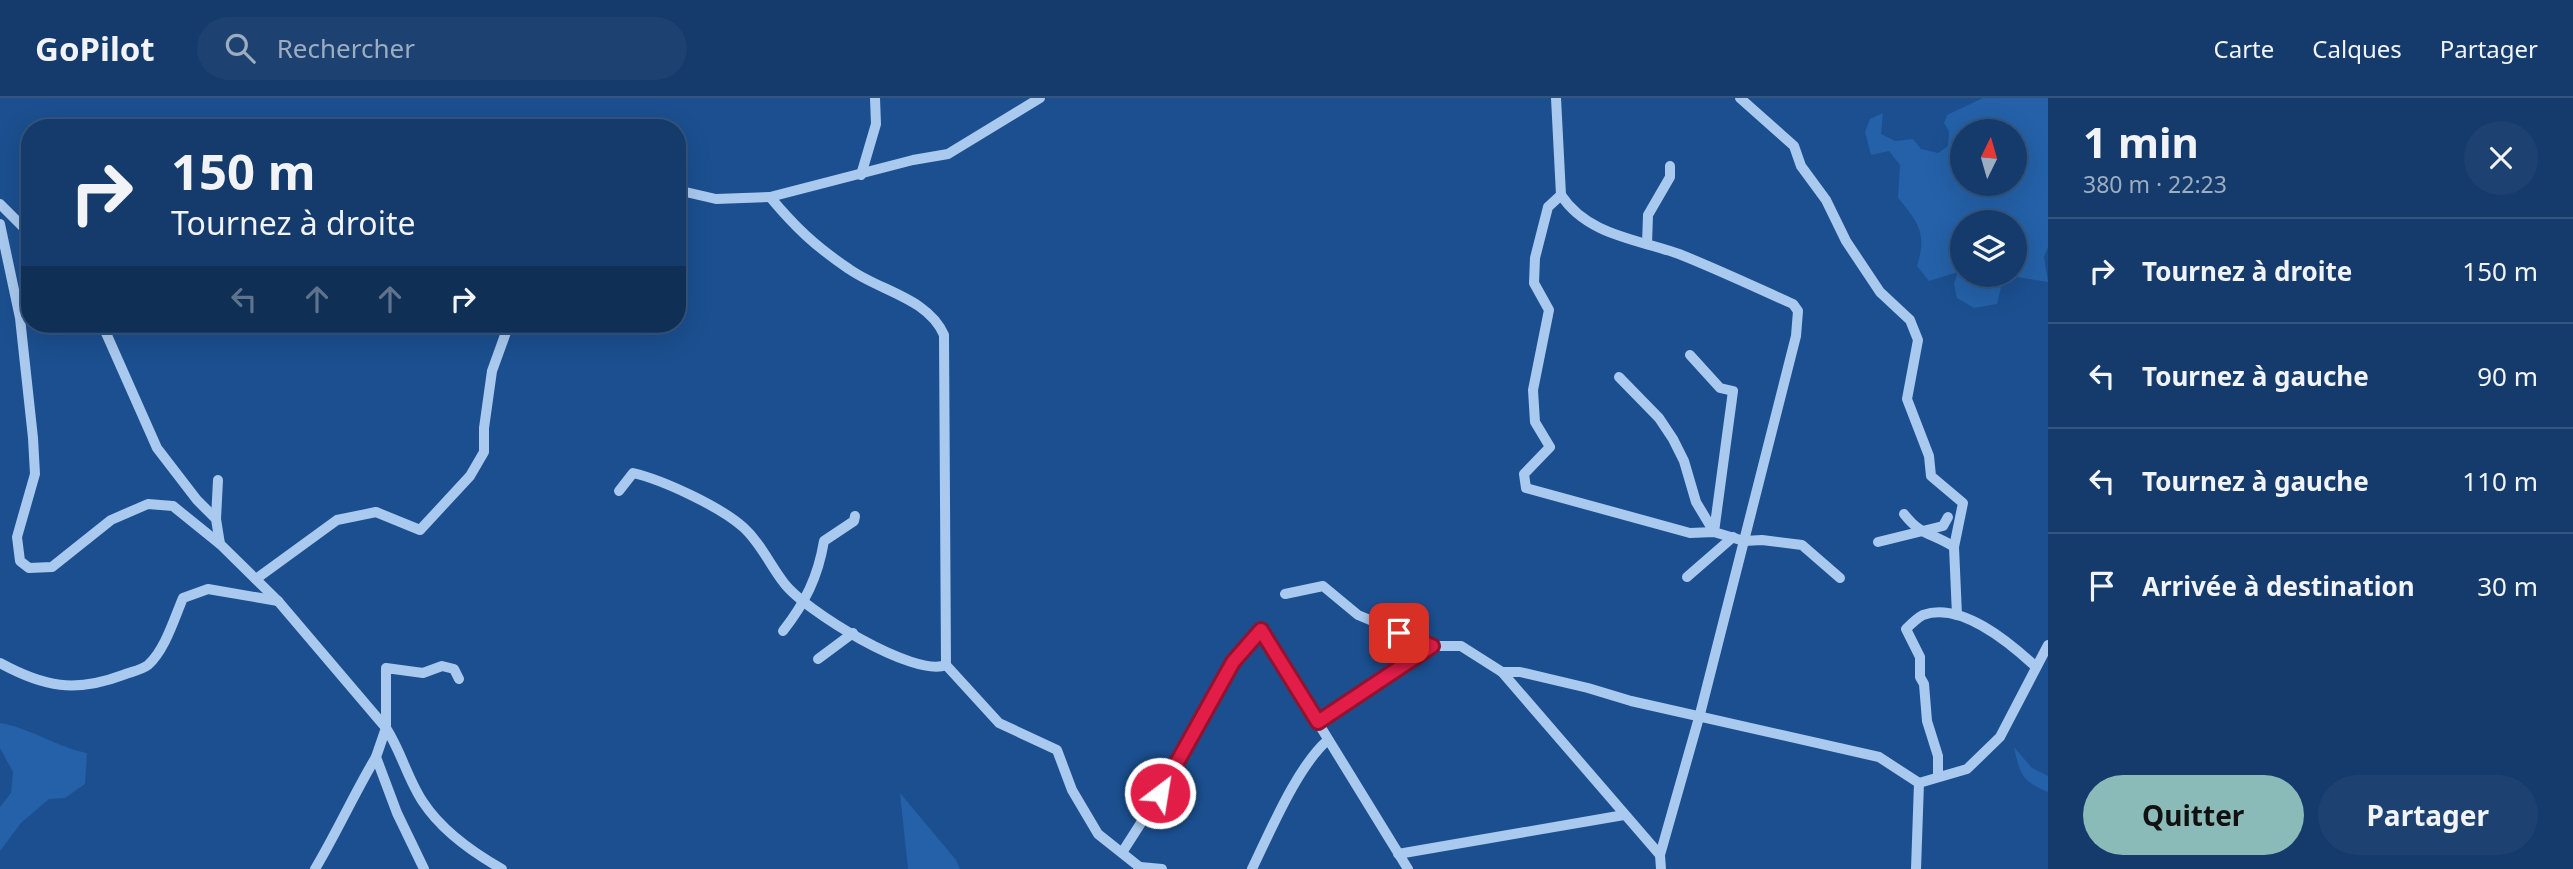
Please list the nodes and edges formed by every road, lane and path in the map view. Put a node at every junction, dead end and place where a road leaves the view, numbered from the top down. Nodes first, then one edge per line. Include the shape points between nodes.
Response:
1 (875, 98) edge
2 (1556, 98) edge
3 (1740, 98) edge
4 (1036, 99) edge
5 (1670, 166) dead end
6 (861, 174) junction
7 (686, 192) edge
8 (1561, 195) junction
9 (770, 197) junction
10 (0, 204) edge
11 (0, 224) edge
12 (21, 225) edge
13 (1647, 244) junction
14 (21, 328) edge
15 (21, 333) edge
16 (106, 333) edge
17 (506, 333) edge
18 (1690, 355) dead end
19 (1619, 377) dead end
20 (218, 480) dead end
21 (619, 491) dead end
22 (1904, 514) dead end
23 (855, 516) dead end
24 (1948, 517) dead end
25 (216, 519) junction
26 (1714, 532) junction
27 (1918, 532) junction
28 (1739, 539) junction
29 (1878, 542) dead end
30 (220, 544) junction
31 (1954, 547) junction
32 (1687, 578) dead end
33 (1840, 578) dead end
34 (256, 579) junction
35 (1285, 594) dead end
36 (278, 601) junction
37 (805, 603) junction
38 (1957, 615) junction
39 (783, 631) dead end
40 (852, 633) junction
41 (2048, 645) edge
42 (1432, 646) junction
43 (818, 659) dead end
44 (0, 663) edge
45 (946, 665) junction
46 (2035, 666) junction
47 (1502, 672) junction
48 (459, 679) dead end
49 (1700, 714) junction
50 (1318, 722) junction
51 (386, 728) junction
52 (1328, 740) junction
53 (376, 757) junction
54 (1938, 777) junction
55 (1919, 783) junction
56 (1624, 815) junction
57 (1123, 851) junction
58 (1398, 854) junction
59 (1660, 855) junction
60 (1141, 868) edge
61 (315, 869) edge
62 (424, 869) edge
63 (502, 869) edge
64 (1162, 869) edge
65 (1252, 869) edge
66 (1408, 869) edge
67 (1661, 869) edge
68 (1916, 869) edge

1 - 6 street via 876,124
2 - 8 street
3 - 31 street via 1794,146 1801,166 1880,292 1910,320 1918,340 1906,399 1929,456 1931,476 1963,503
4 - 6 street via 948,154
5 - 13 street via 1670,177 1648,215
6 - 9 street
7 - 9 street via 716,199
8 - 13 street via 1587,222
8 - 26 street via 1548,207 1535,258 1534,283 1549,310 1533,390 1535,422 1550,447 1524,474 1526,488 1690,534
9 - 45 street via 802,235 852,271 912,302 938,321 944,335
10 - 12 street
11 - 14 street
13 - 28 street via 1793,303 1798,312 1796,336
15 - 30 street via 35,474 16,537 20,561 29,568 52,567 111,520 159,503 181,512
16 - 25 street via 157,448
17 - 34 street via 491,381 485,452 470,476 420,530 376,512 337,520
18 - 26 street via 1720,388 1733,391
19 - 26 street via 1673,439 1696,502
20 - 25 street
21 - 37 street via 633,473 662,480 743,527 784,584
22 - 27 street
23 - 37 street via 824,541
24 - 27 street via 1943,526
25 - 30 street
26 - 28 street
27 - 29 street
27 - 31 street
28 - 32 street
28 - 33 street via 1802,545
28 - 49 street
30 - 34 street
31 - 38 street
34 - 36 street
35 - 42 street via 1323,586 1358,615
36 - 44 street via 208,589 183,598 148,665 109,680 64,688 26,677
36 - 51 street
37 - 39 street
37 - 40 street
38 - 46 street via 2003,637
38 - 54 street via 1922,615 1906,629 1920,657
40 - 43 street
40 - 45 street via 916,665 936,669
41 - 46 street
42 - 47 street via 1461,646
42 - 50 street
45 - 57 street via 999,723 1057,750 1072,789 1098,834
46 - 54 street via 2000,737 1967,769
47 - 49 street via 1520,672
47 - 56 street
48 - 51 street via 454,669 442,666 423,673 386,668
49 - 55 street via 1878,757
49 - 59 street
50 - 52 street
50 - 57 street via 1261,630 1233,662 1173,773
51 - 53 street
51 - 63 street via 422,801 475,854
52 - 58 street
52 - 65 street via 1318,748 1280,811
53 - 61 street
53 - 62 street
54 - 55 street
55 - 68 street
56 - 58 street
56 - 59 street
57 - 60 street
58 - 66 street
59 - 67 street
60 - 64 street

